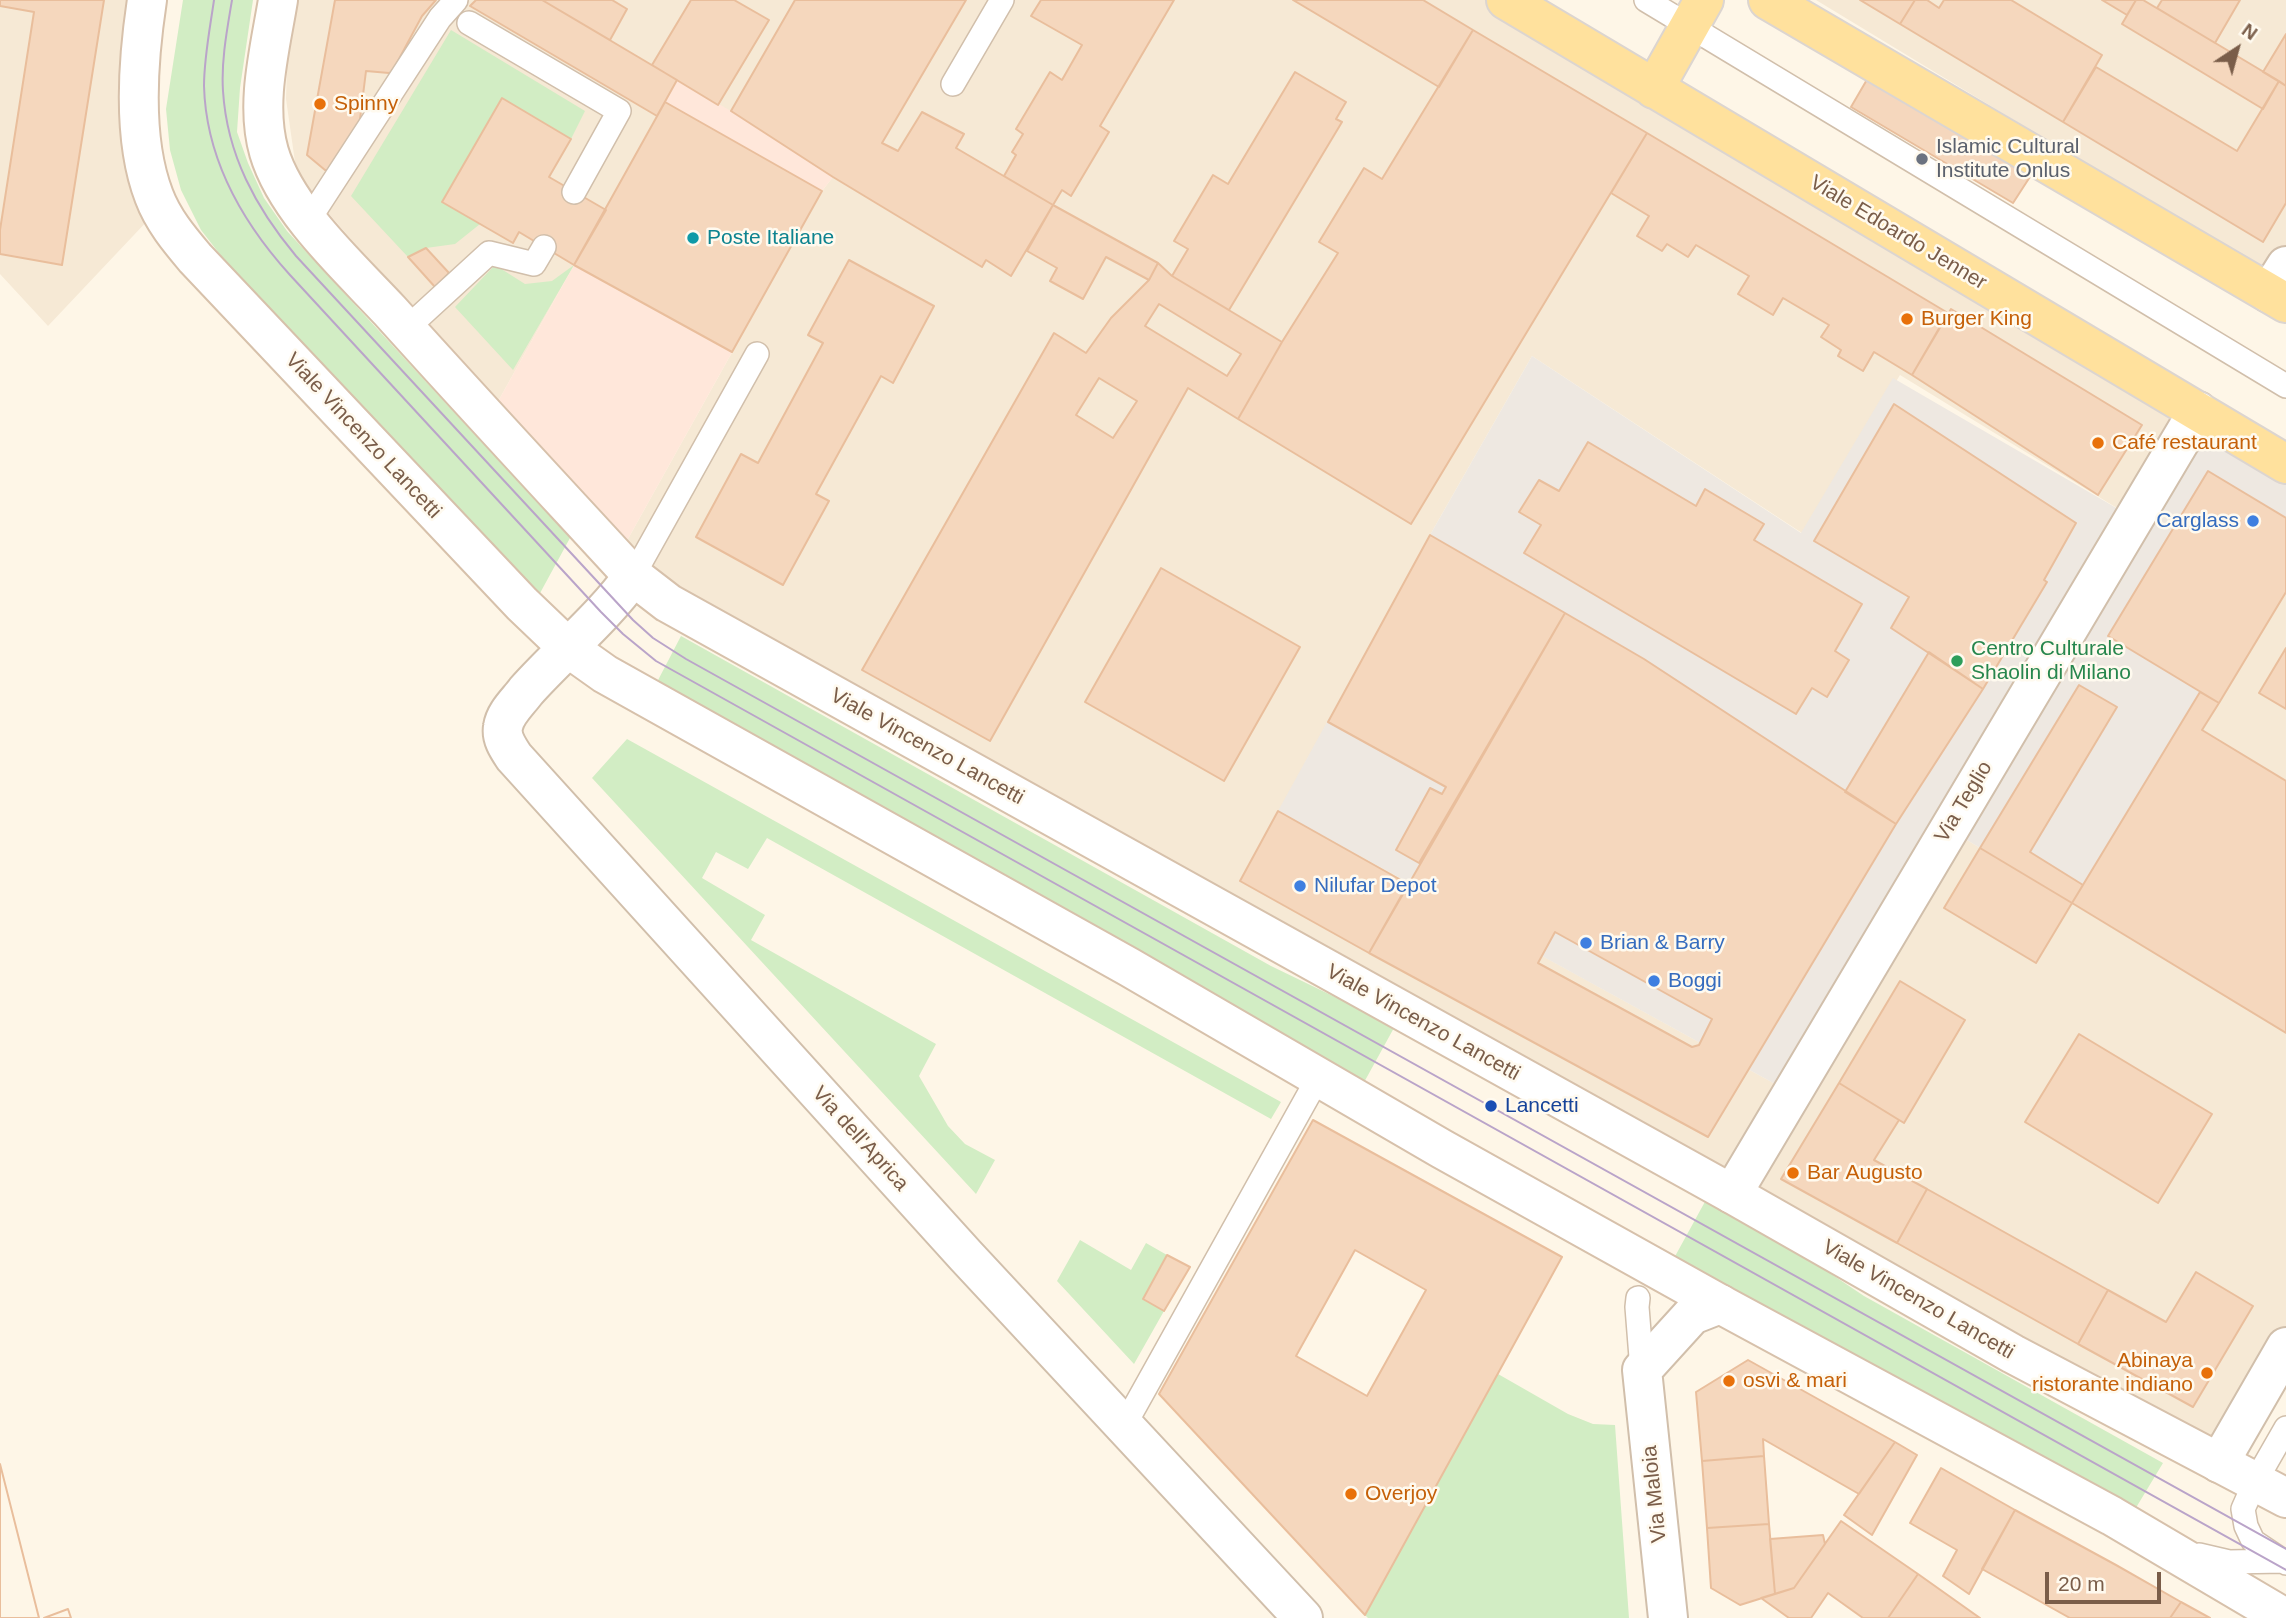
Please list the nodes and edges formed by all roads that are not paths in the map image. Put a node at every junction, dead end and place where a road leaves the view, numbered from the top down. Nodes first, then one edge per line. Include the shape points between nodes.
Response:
1 (147, 0) edge
2 (278, 0) edge
3 (456, 0) edge
4 (1002, 0) edge
5 (1506, 0) edge
6 (1646, 0) edge
7 (1768, 0) edge
8 (1696, 13) edge
9 (469, 23) dead end
10 (953, 84) dead end
11 (1654, 89) junction
12 (574, 192) dead end
13 (308, 221) junction
14 (544, 247) dead end
15 (2280, 288) edge
16 (406, 329) junction
17 (757, 354) dead end
18 (2286, 386) edge
19 (2198, 411) junction
20 (2286, 464) edge
21 (634, 576) junction
22 (567, 647) junction
23 (1318, 1078) junction
24 (1732, 1194) junction
25 (1638, 1298) dead end
26 (1720, 1304) junction
27 (2286, 1347) edge
28 (1642, 1370) junction
29 (1124, 1426) junction
30 (2286, 1428) edge
31 (2219, 1463) junction
32 (2270, 1490) edge
33 (2162, 1545) junction
34 (2284, 1562) edge
35 (1303, 1618) edge
36 (1668, 1618) edge
37 (2286, 1618) edge

1 - 22 main road, Viale Vincenzo Lancetti via 140,71 142,139 149,180 165,219 195,258
2 - 13 main road, Viale Vincenzo Lancetti via 264,129 279,176
3 - 13 lane
4 - 10 lane
5 - 11 main road, Viale Edoardo Jenner
6 - 8 lane
7 - 15 main road
8 - 11 main road
8 - 18 lane
9 - 12 lane via 619,111
11 - 19 main road, Viale Edoardo Jenner
13 - 16 main road, Viale Vincenzo Lancetti
14 - 16 lane via 534,264 489,254
16 - 21 main road, Viale Vincenzo Lancetti
17 - 21 lane
19 - 20 main road, Viale Edoardo Jenner
19 - 24 main road, Via Teglio
21 - 22 main road
21 - 24 main road, Viale Vincenzo Lancetti via 668,603
22 - 23 main road, Viale Vincenzo Lancetti via 605,674
22 - 29 main road, Via dell'Aprica via 510,710 502,728 514,757
23 - 26 main road, Viale Vincenzo Lancetti
23 - 29 lane
24 - 31 main road, Viale Vincenzo Lancetti via 2013,1354
25 - 28 lane, Via Maloia
26 - 28 main road via 1692,1315
26 - 33 main road, Viale Vincenzo Lancetti
27 - 31 main road
28 - 36 main road, Via Maloia
29 - 35 main road, Via dell'Aprica
30 - 32 lane
31 - 32 main road, Viale Vincenzo Lancetti
32 - 34 lane, Viale Vincenzo Lancetti via 2243,1509 2246,1526 2253,1541
33 - 34 lane, Viale Vincenzo Lancetti via 2229,1563
33 - 37 main road, Viale Vincenzo Lancetti

